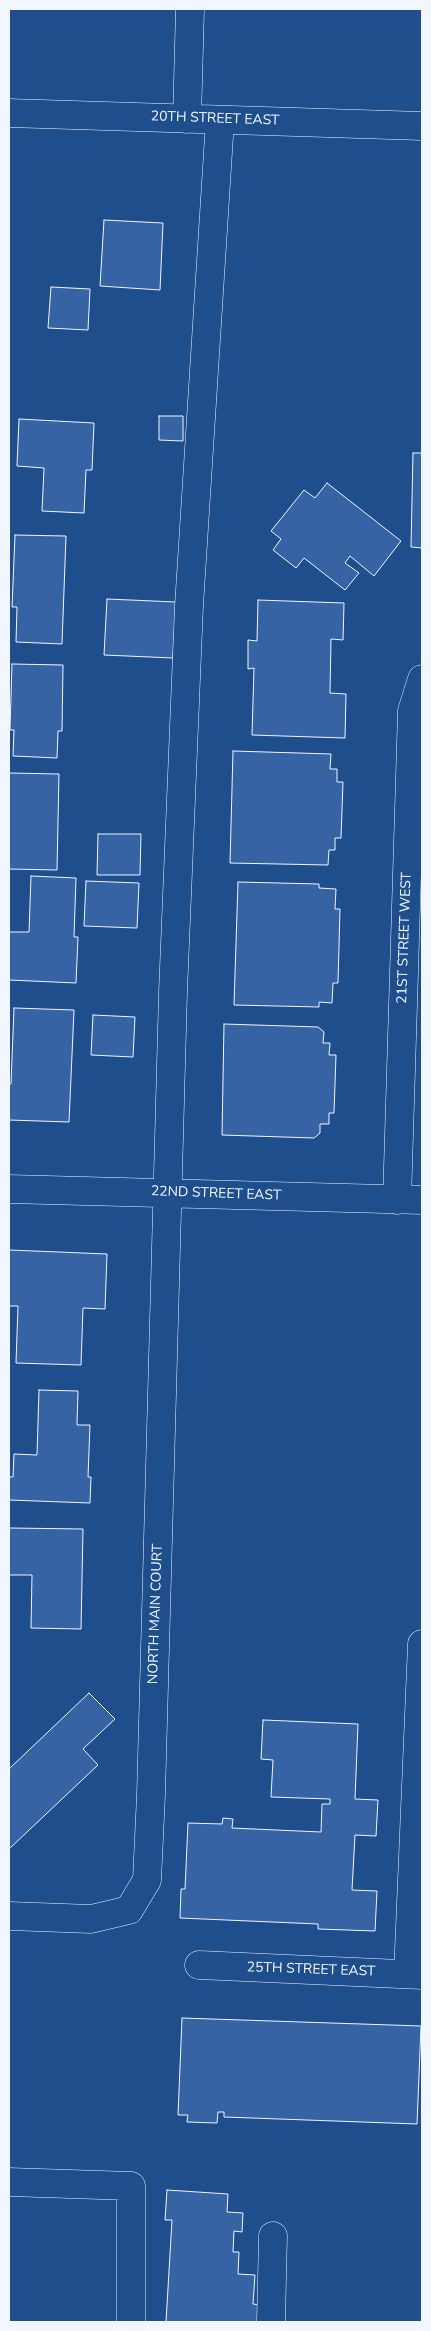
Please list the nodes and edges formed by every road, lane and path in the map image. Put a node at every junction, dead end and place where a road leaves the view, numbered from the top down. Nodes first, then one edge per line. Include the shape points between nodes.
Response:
1 (190, 9) edge
2 (9, 113) edge
3 (187, 118) junction
4 (220, 120) junction
5 (422, 126) edge
6 (422, 679) edge
7 (9, 1189) edge
8 (168, 1193) junction
9 (410, 1200) edge
10 (422, 1644) edge
11 (421, 1701) edge
12 (9, 1916) edge
13 (199, 1965) dead end
14 (415, 1975) edge
15 (9, 2182) edge
16 (273, 2236) dead end
17 (131, 2322) edge
18 (271, 2322) edge

1 - 3 street
2 - 3 street, 20TH STREET EAST
3 - 4 street, 20TH STREET EAST
4 - 5 street, 20TH STREET EAST
4 - 8 street, NORTH MAIN COURT via 189,606
6 - 9 street, 21ST STREET WEST via 412,711
7 - 8 street, 22ND STREET EAST
8 - 9 street, 22ND STREET EAST
8 - 12 street, NORTH MAIN COURT via 147,1880 129,1910 91,1919
10 - 11 street
11 - 14 street
13 - 14 street, 25TH STREET EAST
15 - 17 street via 131,2186
16 - 18 street

